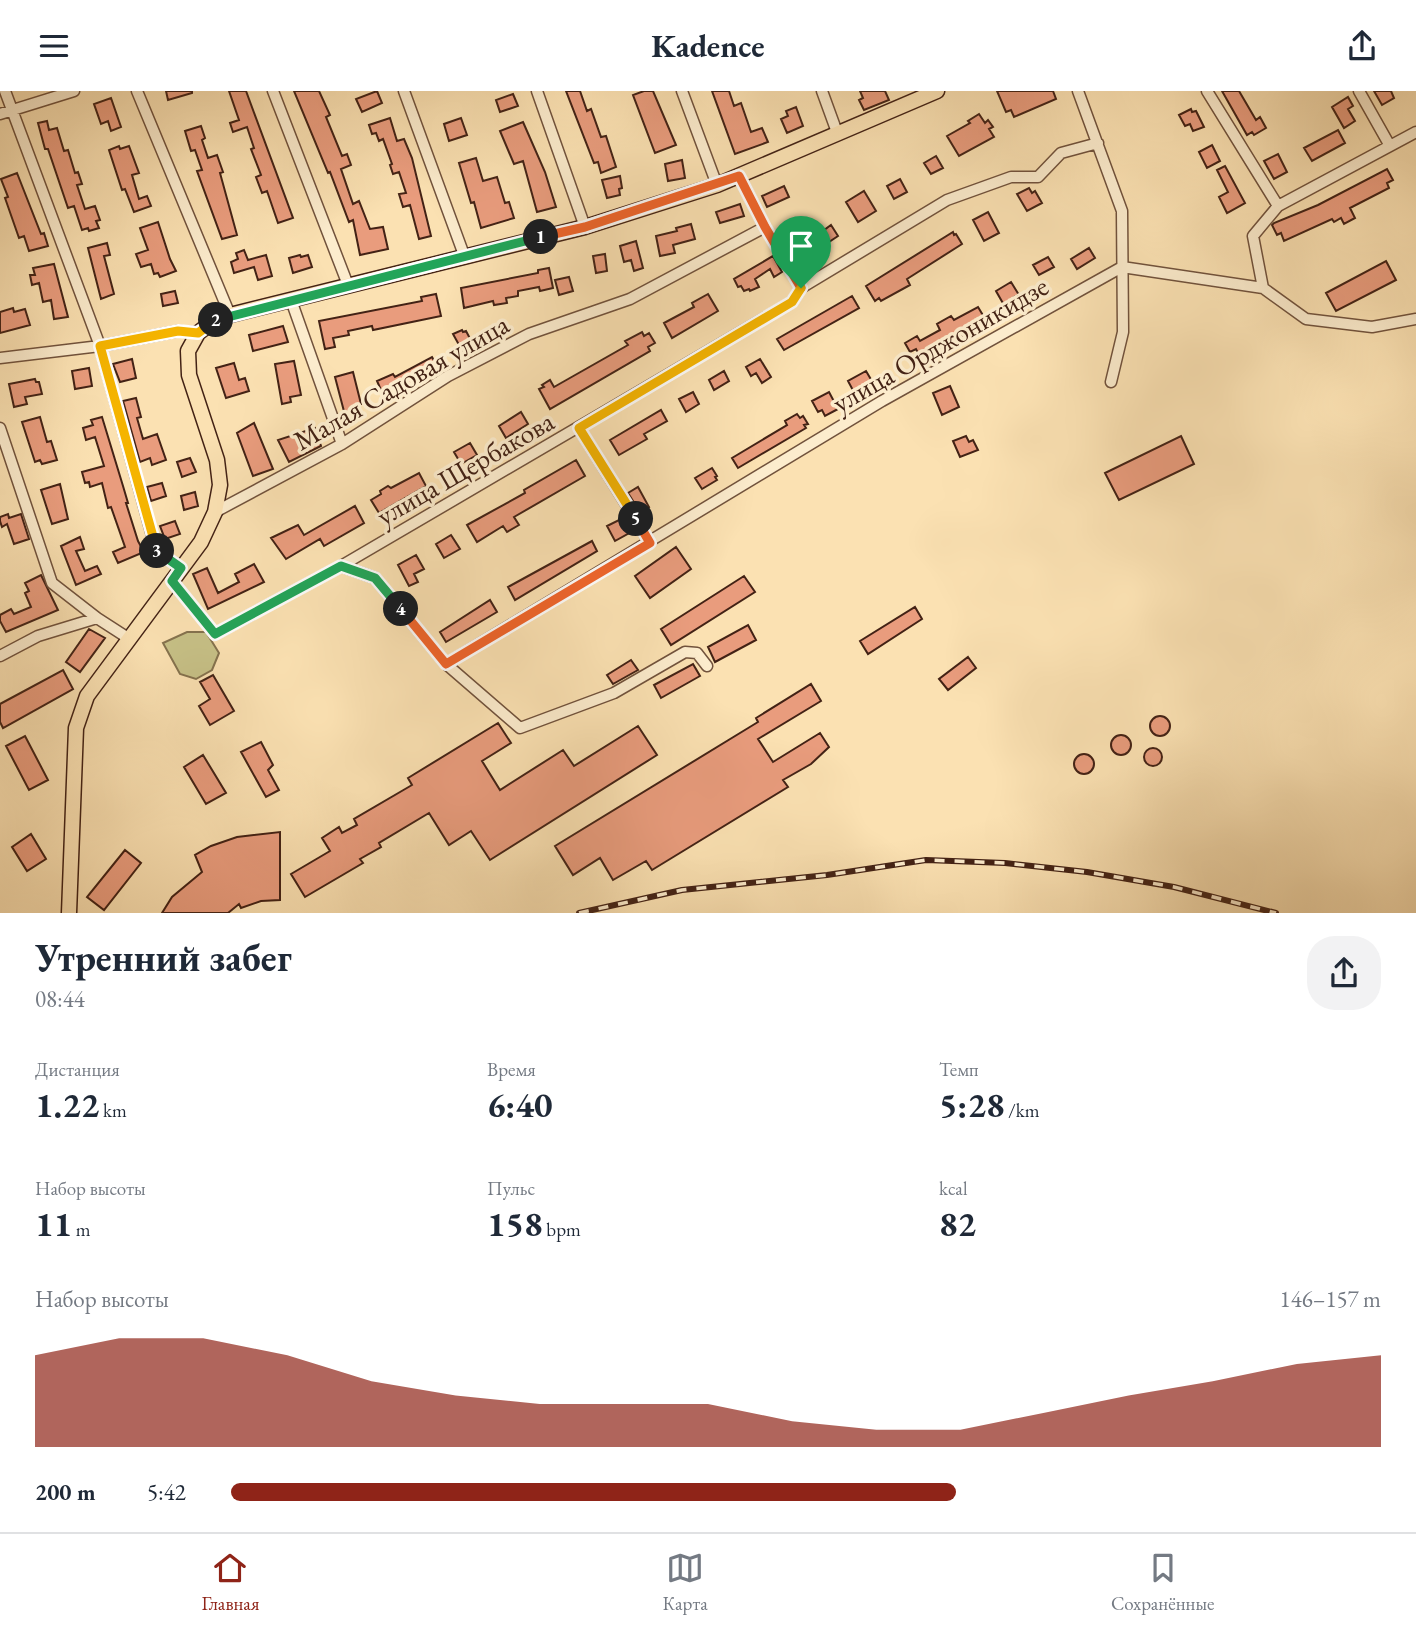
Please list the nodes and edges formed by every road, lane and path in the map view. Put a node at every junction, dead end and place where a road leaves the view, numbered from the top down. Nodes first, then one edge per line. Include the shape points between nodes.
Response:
1 (5, 91) edge
2 (74, 91) edge
3 (137, 91) edge
4 (273, 91) edge
5 (404, 91) edge
6 (537, 91) edge
7 (682, 91) edge
8 (822, 91) edge
9 (937, 91) edge
10 (1078, 91) edge
11 (1207, 91) edge
12 (1359, 91) edge
13 (12, 110) junction
14 (0, 114) edge
15 (1416, 132) edge
16 (838, 135) junction
17 (1098, 143) junction
18 (1390, 146) junction
19 (739, 176) junction
20 (717, 185) junction
21 (1278, 205) junction
22 (585, 227) junction
23 (765, 227) junction
24 (464, 255) junction
25 (1122, 267) junction
26 (348, 285) junction
27 (801, 288) junction
28 (1263, 288) junction
29 (291, 300) junction
30 (230, 315) junction
31 (1416, 319) edge
32 (198, 333) junction
33 (100, 346) junction
34 (0, 358) edge
35 (1111, 382) dead end
36 (0, 428) edge
37 (579, 428) junction
38 (342, 445) junction
39 (215, 512) junction
40 (650, 543) junction
41 (341, 566) junction
42 (181, 568) junction
43 (172, 581) junction
44 (97, 618) junction
45 (128, 638) junction
46 (0, 656) edge
47 (446, 664) junction
48 (706, 666) dead end
49 (69, 912) edge

1 - 13 street
2 - 13 street
3 - 30 street
4 - 26 street
5 - 24 street
6 - 22 street
7 - 20 street
8 - 16 street
9 - 16 main road
10 - 17 street
11 - 21 street
12 - 18 street
13 - 14 street
13 - 33 street
15 - 18 street
16 - 19 main road
17 - 25 street via 1122,211
17 - 27 street, улица Щербакова via 1061,153 1038,177 1011,177 947,201
18 - 21 street
19 - 20 main road
19 - 23 street
20 - 22 main road
21 - 28 street via 1253,236
22 - 24 main road
23 - 27 street
23 - 38 street, Малая Садовая улица via 630,299 529,334 448,376
24 - 26 main road
25 - 28 street
25 - 35 street via 1123,332
25 - 40 street, улица Орджоникидзе via 882,401
26 - 29 main road
27 - 37 street, улица Щербакова via 792,302
28 - 31 street via 1306,319 1372,327
29 - 30 main road
29 - 38 street
30 - 32 main road
32 - 33 street via 178,331
32 - 39 main road via 188,351 189,375 217,460 220,485
33 - 34 street
33 - 42 street via 156,550
36 - 44 street via 52,583
37 - 40 street
37 - 41 street, улица Щербакова
38 - 39 street, Малая Садовая улица
39 - 42 main road via 201,542
40 - 47 street, улица Орджоникидзе
41 - 43 street, улица Щербакова via 215,634
41 - 47 street via 375,578
42 - 43 main road
43 - 45 main road
44 - 45 street
44 - 46 street via 38,636
45 - 49 main road via 87,695 76,728
47 - 48 street via 520,728 614,693 685,652 697,653

